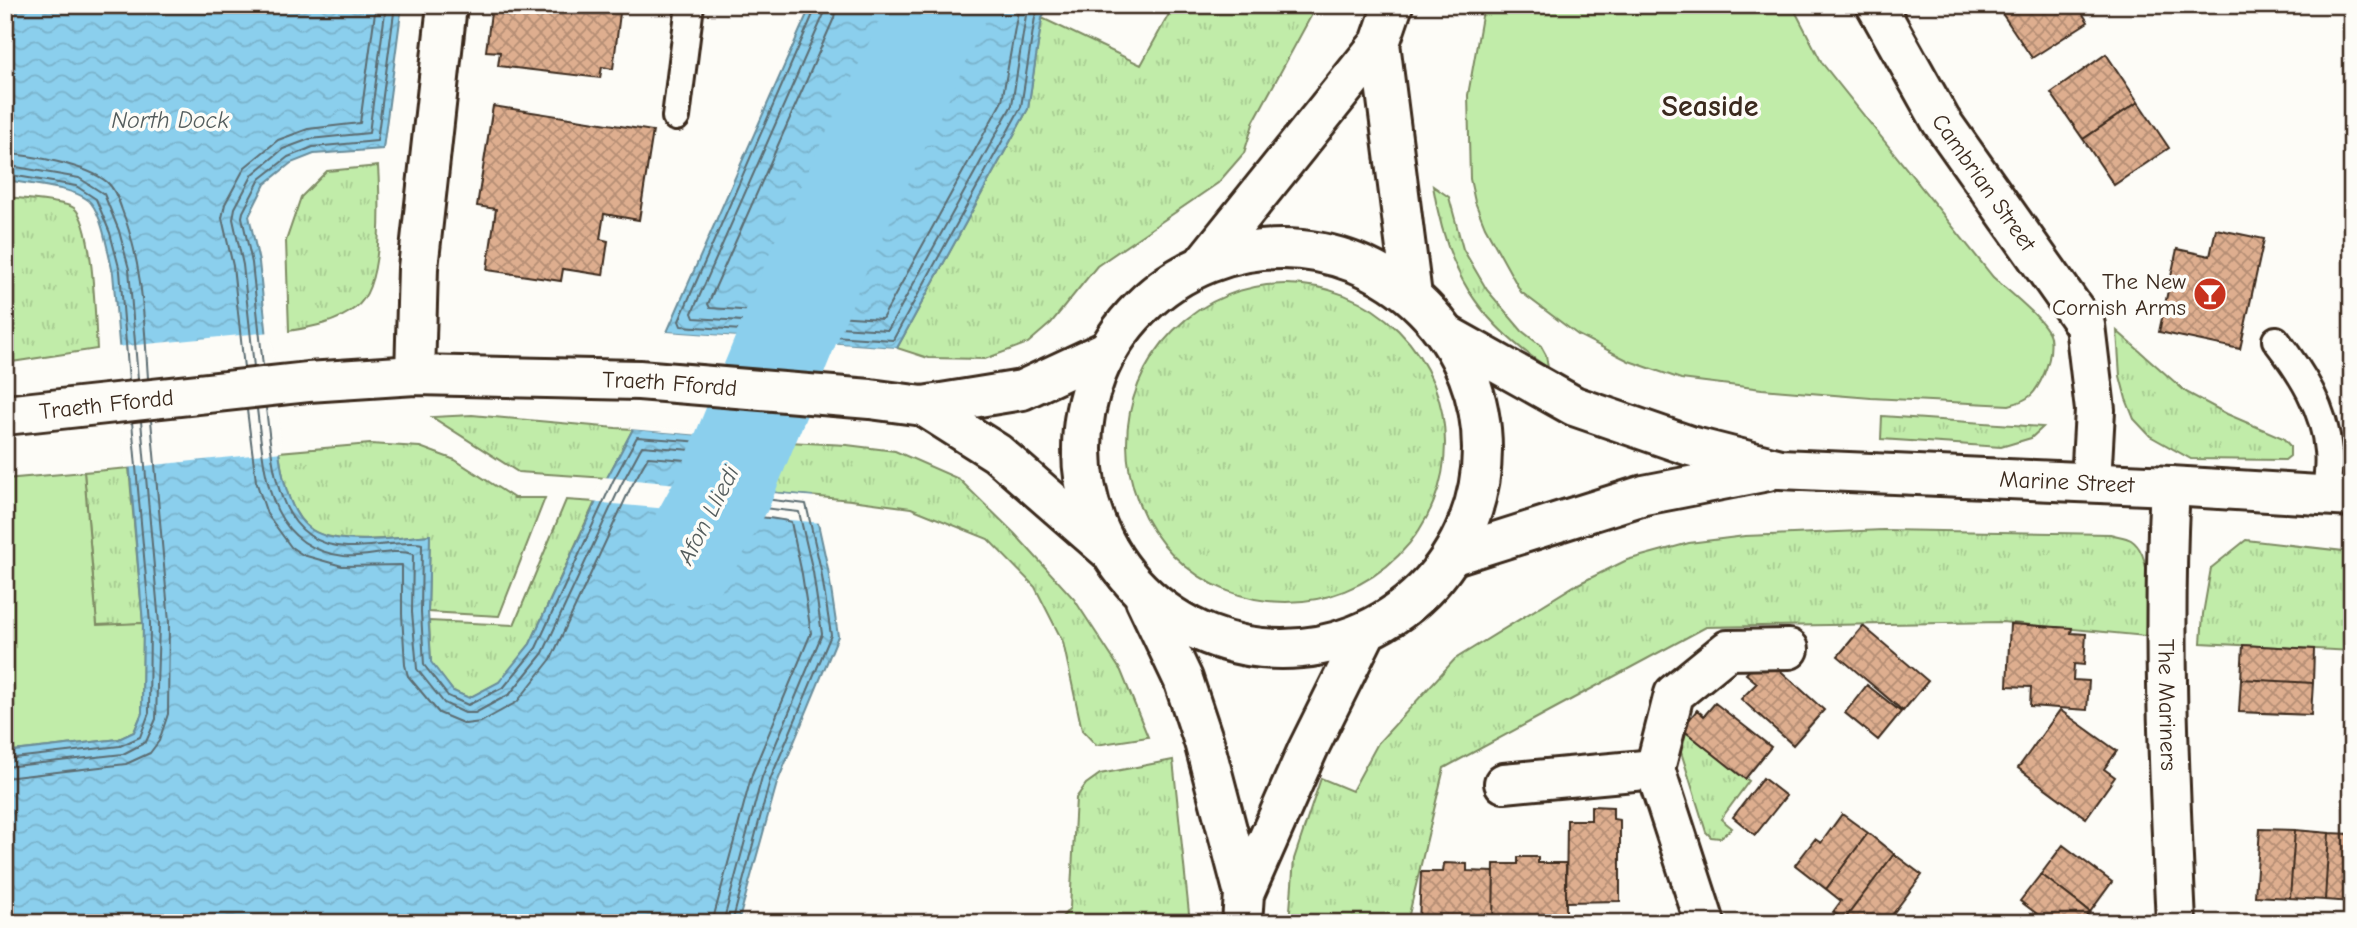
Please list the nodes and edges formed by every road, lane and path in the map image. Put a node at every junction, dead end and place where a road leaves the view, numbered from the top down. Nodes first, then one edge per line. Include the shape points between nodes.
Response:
1 (447, 5) edge
2 (690, 5) edge
3 (1393, 5) edge
4 (1876, 5) edge
5 (1380, 43) junction
6 (676, 117) dead end
7 (1202, 265) junction
8 (1412, 296) junction
9 (1449, 337) junction
10 (2276, 340) dead end
11 (1108, 350) junction
12 (415, 375) junction
13 (923, 406) junction
14 (5, 415) edge
15 (1780, 468) junction
16 (2091, 482) junction
17 (2170, 486) junction
18 (2339, 496) edge
19 (1107, 549) junction
20 (1454, 555) junction
21 (1144, 596) junction
22 (1366, 632) junction
23 (1789, 649) dead end
24 (1655, 769) junction
25 (1504, 783) dead end
26 (1243, 908) edge
27 (1704, 923) edge
28 (2176, 923) edge

1 - 12 street via 418,268
2 - 6 lane
3 - 5 street
4 - 16 street, Cambrian Street via 1941,121 2085,325 2095,410
5 - 7 street
5 - 8 street
7 - 8 street via 1255,250 1310,250 1364,265
7 - 11 street via 1155,293 1118,332
8 - 9 street
9 - 15 street, Marine Street via 1574,406 1690,446
9 - 20 street via 1474,387 1483,443 1477,500
10 - 18 lane via 2301,372 2317,405
11 - 13 street, Traeth Ffordd via 1022,390
11 - 19 street via 1092,381 1081,434 1085,494
12 - 13 street, Traeth Ffordd via 639,380
12 - 14 street, Traeth Ffordd
13 - 19 street, Traeth Ffordd via 997,453
15 - 16 street, Marine Street
15 - 20 street, Marine Street via 1644,495
16 - 17 street, Marine Street
17 - 18 street, Marine Street
17 - 28 street, The Mariners via 2168,746
19 - 21 street
20 - 22 street via 1416,600
21 - 22 street via 1193,630 1250,648 1309,649
21 - 26 street via 1183,679 1221,802
22 - 26 street via 1308,749
23 - 24 street via 1728,650 1674,694
24 - 25 street
24 - 27 street

